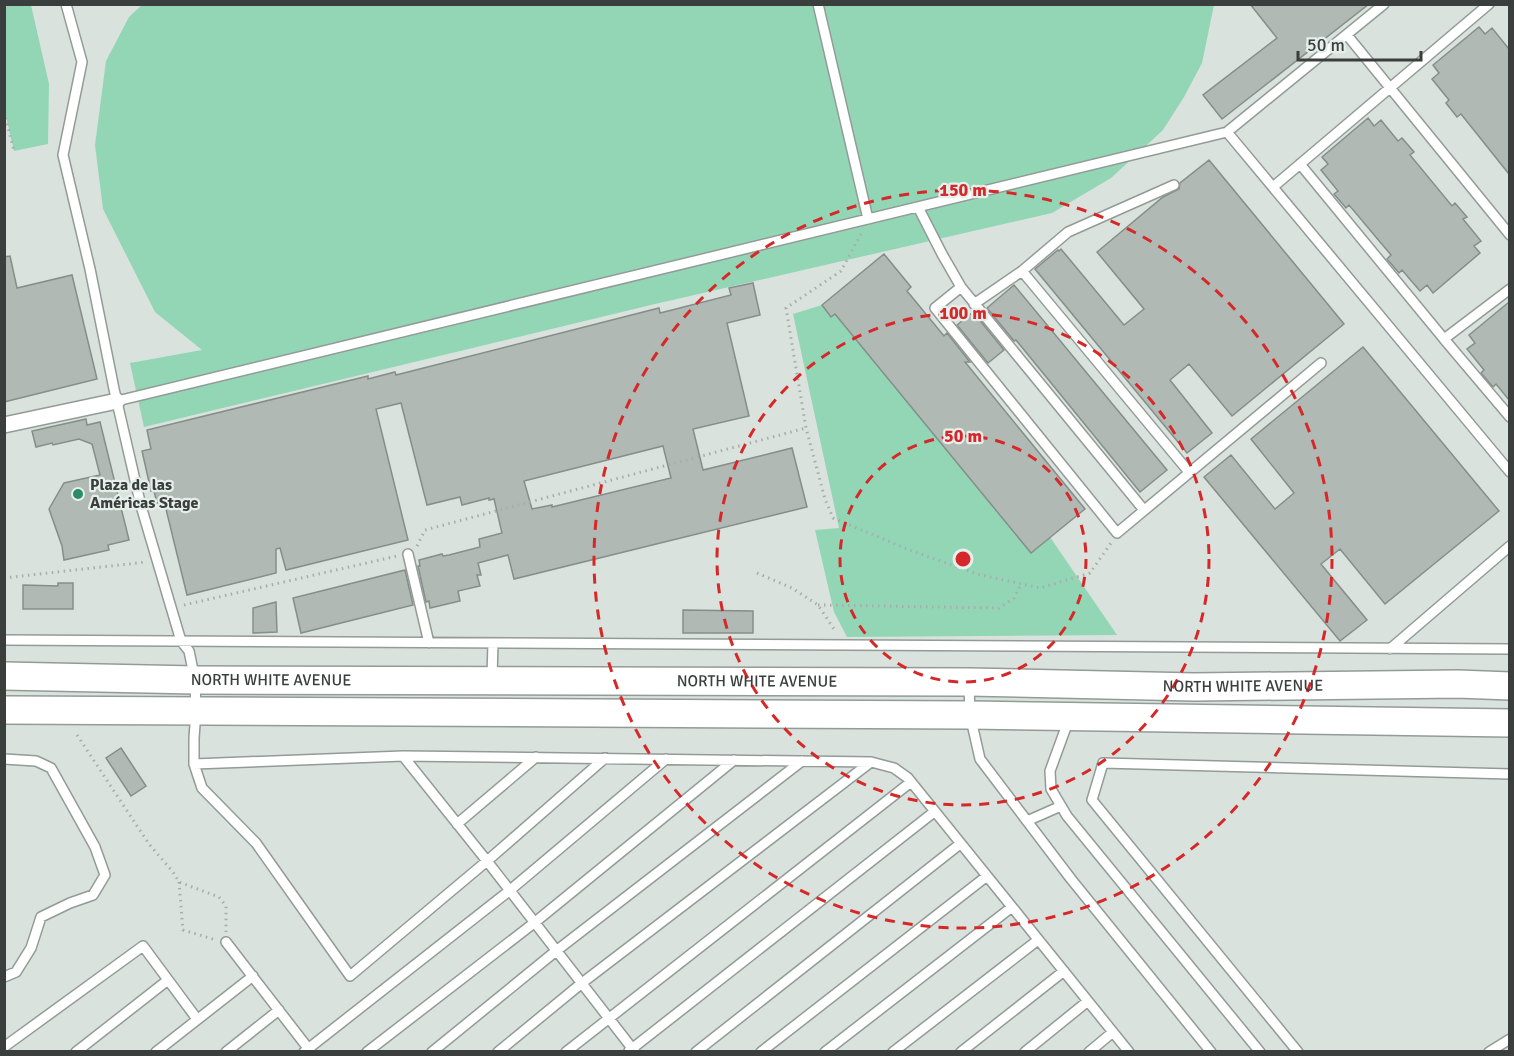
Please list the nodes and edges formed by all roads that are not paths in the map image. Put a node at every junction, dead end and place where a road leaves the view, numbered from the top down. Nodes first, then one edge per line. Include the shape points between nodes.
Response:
1 (66, 4) edge
2 (818, 4) edge
3 (1384, 4) edge
4 (1489, 4) edge
5 (1347, 35) junction
6 (1391, 88) junction
7 (1227, 132) junction
8 (1300, 164) junction
9 (1174, 185) dead end
10 (1273, 187) junction
11 (918, 207) junction
12 (868, 219) junction
13 (1509, 235) edge
14 (1022, 271) junction
15 (961, 287) junction
16 (1509, 289) edge
17 (974, 304) junction
18 (1444, 339) junction
19 (1321, 363) dead end
20 (117, 401) junction
21 (1509, 417) edge
22 (4, 425) edge
23 (1189, 472) junction
24 (1509, 472) edge
25 (1144, 510) junction
26 (1509, 546) edge
27 (408, 554) road end
28 (4, 640) edge
29 (181, 641) junction
30 (429, 643) junction
31 (493, 644) junction
32 (1509, 649) edge
33 (1390, 650) junction
34 (4, 676) edge
35 (195, 680) junction
36 (492, 681) junction
37 (969, 682) junction
38 (1509, 686) edge
39 (4, 710) edge
40 (196, 711) junction
41 (970, 716) junction
42 (1070, 717) junction
43 (1509, 723) edge
44 (403, 756) junction
45 (536, 757) junction
46 (605, 758) junction
47 (4, 759) edge
48 (666, 759) junction
49 (734, 760) junction
50 (802, 761) junction
51 (871, 762) junction
52 (194, 764) junction
53 (1509, 774) edge
54 (910, 782) junction
55 (1061, 806) junction
56 (934, 812) junction
57 (1027, 821) junction
58 (457, 824) junction
59 (960, 844) junction
60 (487, 861) junction
61 (987, 876) junction
62 (509, 891) junction
63 (1012, 907) junction
64 (534, 923) junction
65 (1038, 940) junction
66 (226, 942) road end
67 (556, 951) junction
68 (1064, 971) junction
69 (253, 976) junction
70 (4, 977) edge
71 (168, 980) junction
72 (582, 983) junction
73 (1088, 1001) junction
74 (279, 1010) junction
75 (609, 1018) junction
76 (197, 1019) junction
77 (1113, 1032) junction
78 (1509, 1039) edge
79 (4, 1047) edge
80 (308, 1050) edge
81 (632, 1050) edge
82 (76, 1052) edge
83 (156, 1052) edge
84 (226, 1052) edge
85 (367, 1052) edge
86 (432, 1052) edge
87 (498, 1052) edge
88 (566, 1052) edge
89 (696, 1052) edge
90 (760, 1052) edge
91 (825, 1052) edge
92 (893, 1052) edge
93 (961, 1052) edge
94 (1025, 1052) edge
95 (1089, 1052) edge
96 (1129, 1052) edge
97 (1211, 1052) edge
98 (1260, 1052) edge
99 (1298, 1052) edge
100 (1489, 1052) edge

1 - 20 lane via 82,62 63,155
2 - 12 lane
3 - 5 lane
4 - 6 lane
5 - 6 lane
5 - 7 lane
6 - 8 lane
6 - 13 lane
7 - 10 lane
7 - 11 lane
8 - 10 lane
8 - 18 lane
9 - 14 lane via 1068,232
10 - 24 lane
11 - 12 lane
11 - 15 lane
12 - 20 lane
14 - 17 lane
14 - 23 lane
15 - 17 lane
15 - 25 lane via 935,308 1117,533
16 - 18 lane
17 - 25 lane
18 - 21 lane
19 - 23 lane
20 - 22 street
20 - 29 lane via 141,506
23 - 25 lane
26 - 33 lane
27 - 30 lane
28 - 29 lane
29 - 30 lane
29 - 35 lane via 189,651
30 - 31 lane
31 - 33 lane
31 - 36 lane
32 - 33 lane
34 - 35 main road, NORTH WHITE AVENUE
35 - 36 main road, NORTH WHITE AVENUE
35 - 40 lane
36 - 37 main road, NORTH WHITE AVENUE
37 - 38 main road, NORTH WHITE AVENUE via 1194,687
37 - 41 lane
39 - 40 main road, NORTH WHITE AVENUE
40 - 41 main road, NORTH WHITE AVENUE
40 - 52 lane
41 - 42 main road, NORTH WHITE AVENUE
41 - 57 lane via 980,759
42 - 43 main road, NORTH WHITE AVENUE
42 - 55 lane via 1050,771 1051,789
44 - 45 lane
44 - 52 lane
44 - 58 lane
45 - 46 lane
45 - 58 lane
46 - 48 lane
46 - 60 lane
47 - 70 lane via 36,761 51,768 95,847 105,875 93,895 41,917 31,948 16,972
48 - 49 lane
48 - 62 lane
49 - 50 lane
49 - 64 lane
50 - 51 lane
50 - 67 lane
51 - 54 lane via 894,768
51 - 72 lane
52 - 60 lane via 202,788 256,843 350,976
53 - 99 lane via 1103,763 1092,800
54 - 56 lane
54 - 75 lane
55 - 57 lane
55 - 98 lane
56 - 59 lane
56 - 81 lane
57 - 97 lane
58 - 60 lane
59 - 61 lane
59 - 89 lane
60 - 62 lane
61 - 63 lane
61 - 90 lane
62 - 64 lane
62 - 80 lane
63 - 65 lane
63 - 91 lane
64 - 67 lane
64 - 85 lane
65 - 68 lane
65 - 92 lane
66 - 69 lane
67 - 72 lane
67 - 86 lane
68 - 73 lane
68 - 93 lane
69 - 74 lane
69 - 76 lane
71 - 76 lane
71 - 79 lane via 143,945
71 - 82 lane
72 - 75 lane
72 - 87 lane
73 - 77 lane
73 - 94 lane
74 - 80 lane
74 - 84 lane
75 - 81 lane
75 - 88 lane
76 - 83 lane
77 - 95 lane
77 - 96 lane
78 - 100 lane

